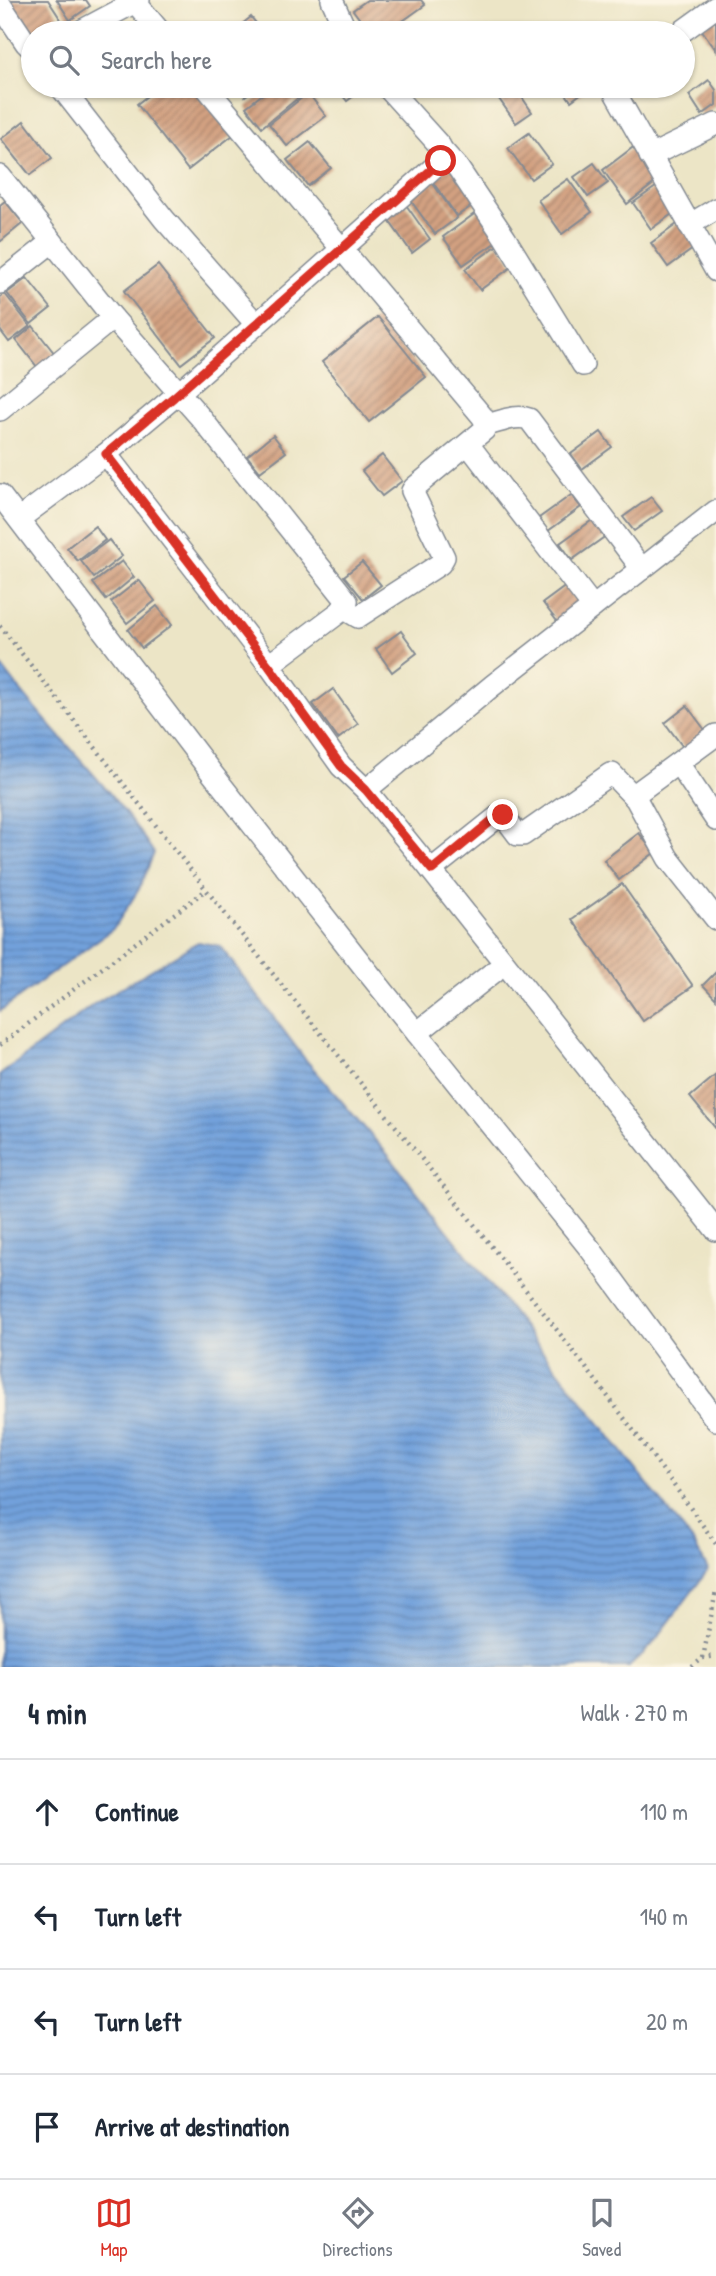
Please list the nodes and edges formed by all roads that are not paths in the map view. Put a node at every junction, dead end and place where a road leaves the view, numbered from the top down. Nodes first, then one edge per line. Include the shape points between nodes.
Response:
1 (332, 0) edge
2 (138, 1) edge
3 (0, 4) edge
4 (716, 8) edge
5 (100, 21) edge
6 (152, 21) edge
7 (342, 21) edge
8 (695, 23) edge
9 (21, 36) edge
10 (69, 98) edge
11 (215, 98) edge
12 (396, 98) edge
13 (619, 98) edge
14 (716, 124) edge
15 (442, 150) junction
16 (650, 156) junction
17 (0, 176) edge
18 (716, 209) edge
19 (689, 225) junction
20 (52, 242) junction
21 (341, 248) junction
22 (716, 271) edge
23 (0, 283) edge
24 (113, 318) junction
25 (256, 324) junction
26 (583, 365) dead end
27 (179, 393) junction
28 (0, 410) edge
29 (487, 425) junction
30 (468, 444) junction
31 (106, 454) junction
32 (0, 495) edge
33 (716, 511) edge
34 (19, 519) junction
35 (642, 569) junction
36 (593, 607) junction
37 (343, 608) junction
38 (269, 666) junction
39 (716, 735) edge
40 (678, 763) junction
41 (366, 790) junction
42 (634, 796) junction
43 (716, 820) edge
44 (432, 870) junction
45 (716, 919) edge
46 (495, 971) dead end
47 (417, 1033) junction
48 (716, 1230) edge
49 (708, 1395) edge
50 (716, 1420) edge

1 - 7 street
2 - 5 street
2 - 6 street
3 - 9 street
4 - 8 street
10 - 25 street via 164,219
11 - 21 street
12 - 15 street
13 - 16 street
14 - 16 street
15 - 21 street via 441,161
15 - 26 street via 505,238
16 - 19 street
17 - 20 street
18 - 19 street
19 - 22 street
20 - 23 street
20 - 24 street
21 - 25 street
21 - 29 street
24 - 27 street
24 - 28 street
25 - 27 street
27 - 31 street
27 - 37 street via 344,596
29 - 30 street
29 - 35 street via 529,419
30 - 36 street
30 - 37 street via 412,491 443,560 358,617
31 - 34 street
31 - 38 street
32 - 34 street
33 - 35 street
34 - 47 street
35 - 36 street
36 - 41 street
37 - 38 street
38 - 41 street via 341,766
39 - 40 street
40 - 42 street
40 - 43 street
41 - 44 street
42 - 44 street via 610,774 523,835 500,815
42 - 45 street via 668,858
44 - 48 street
46 - 47 street
47 - 49 street
49 - 50 street

